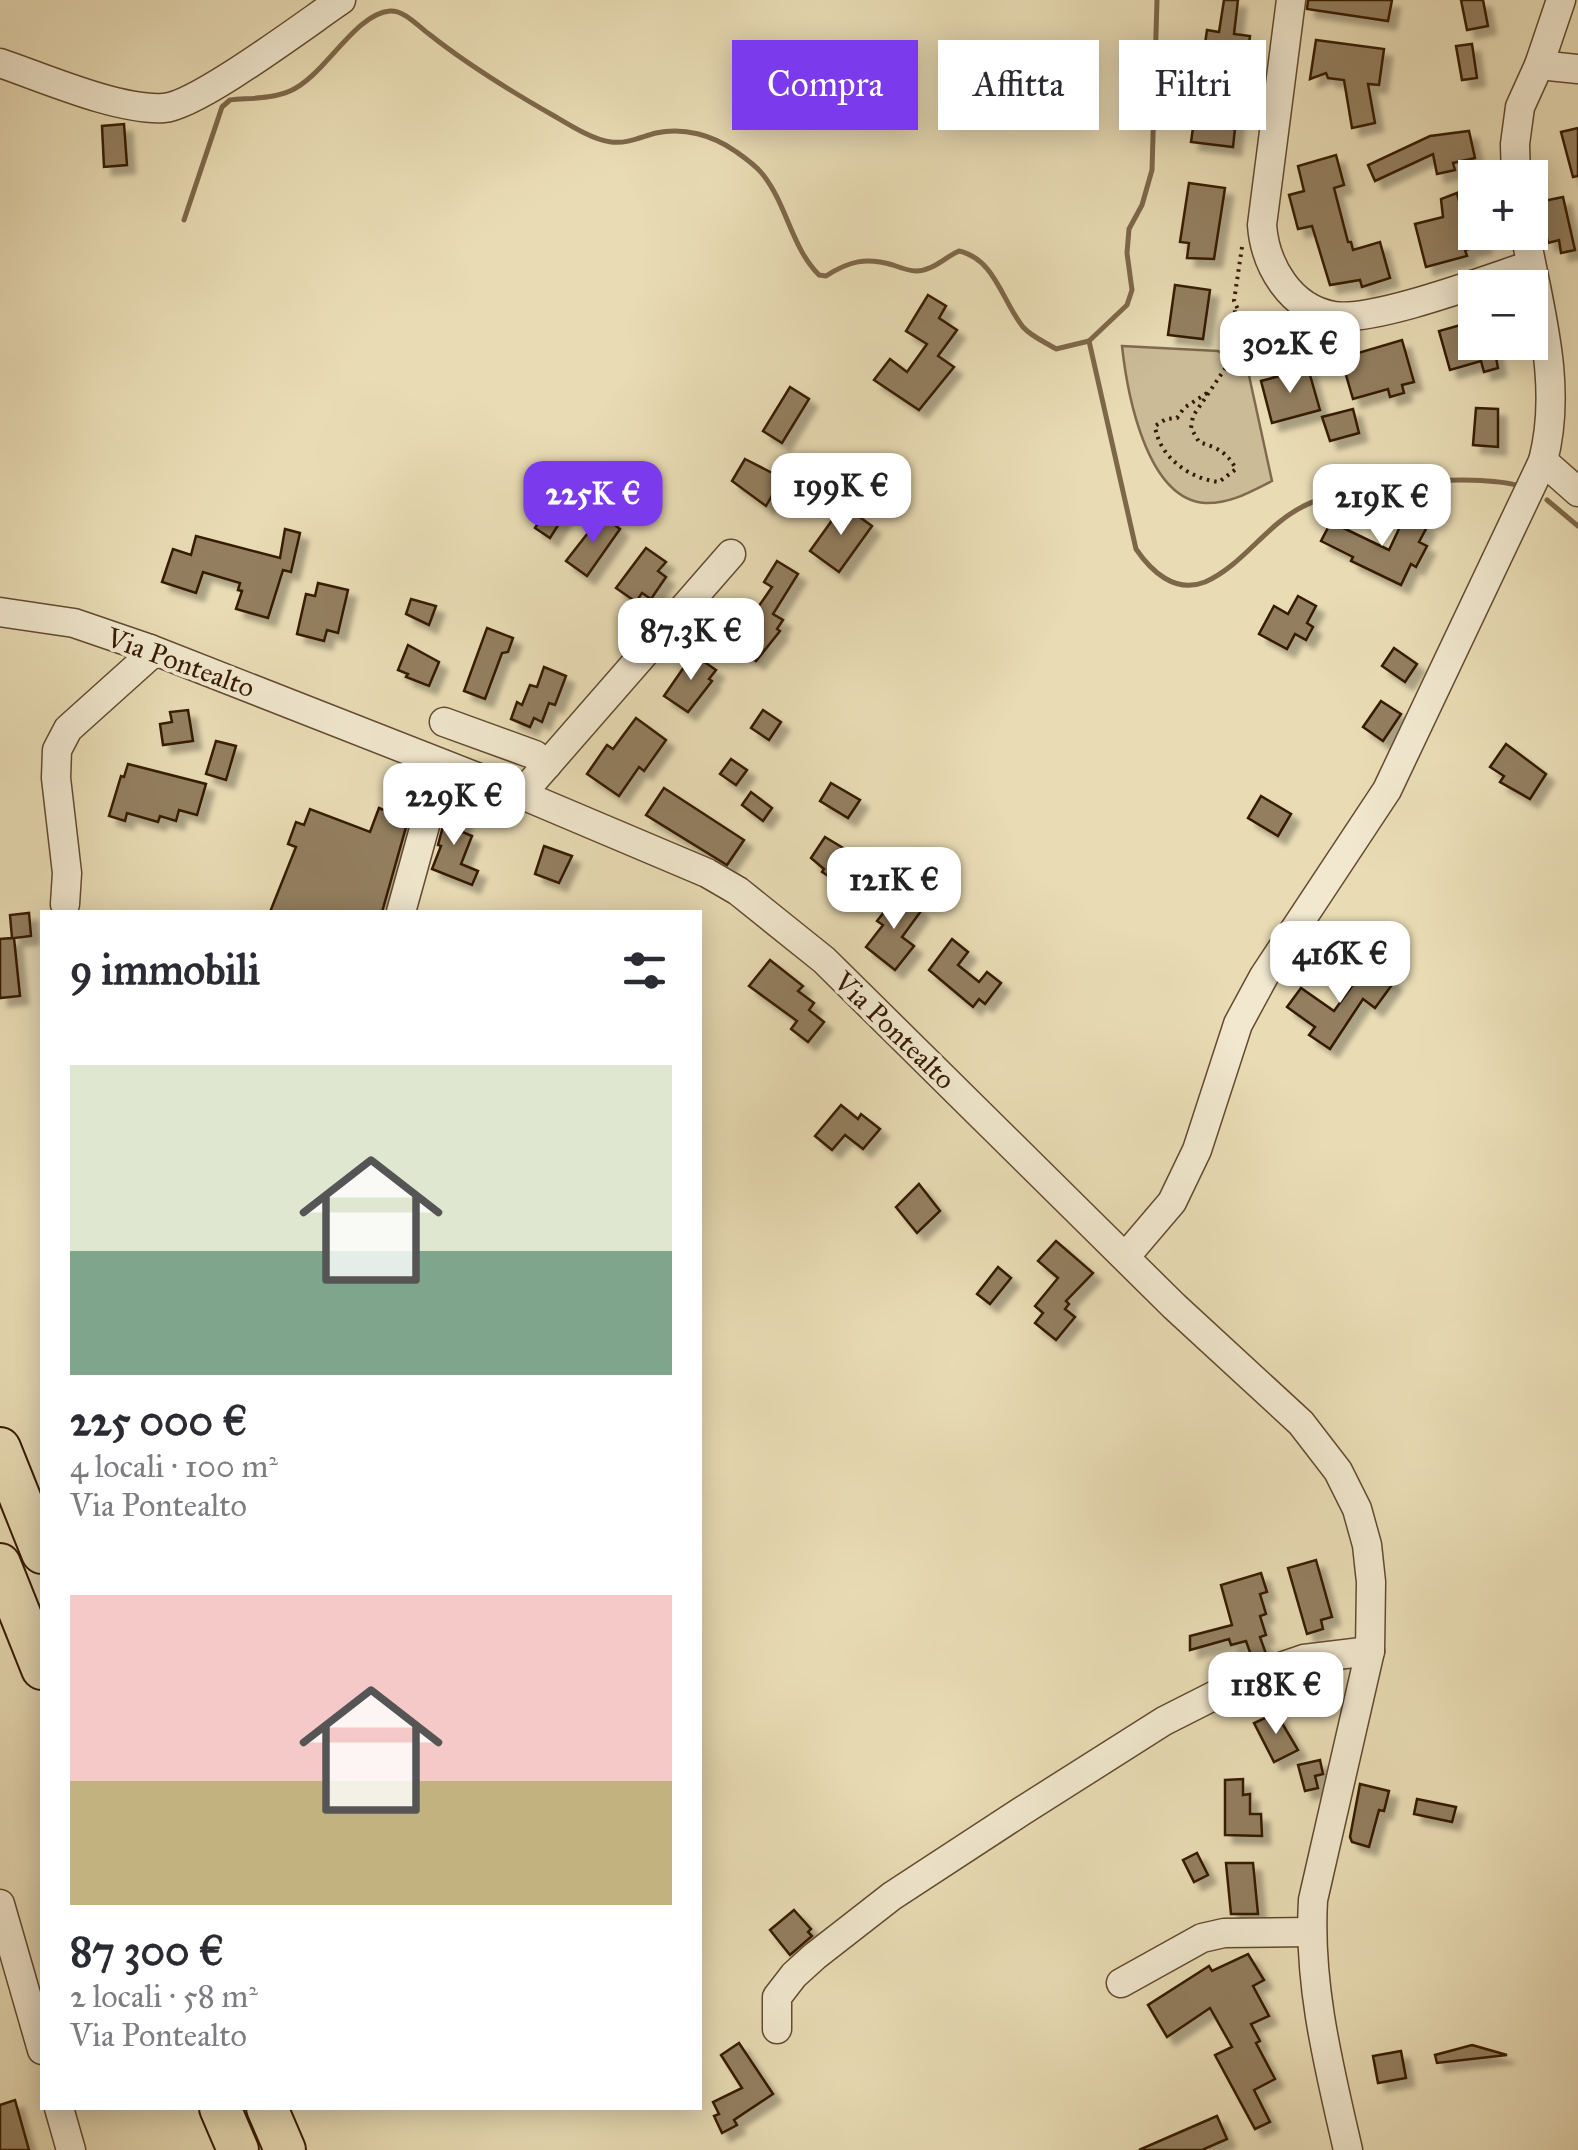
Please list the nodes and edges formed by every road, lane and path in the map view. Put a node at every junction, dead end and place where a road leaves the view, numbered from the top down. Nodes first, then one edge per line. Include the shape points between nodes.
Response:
1 (341, 0) edge
2 (1291, 0) edge
3 (1561, 0) edge
4 (0, 63) edge
5 (1539, 64) junction
6 (1578, 69) edge
7 (1515, 160) edge
8 (1244, 233) dead end
9 (1528, 250) edge
10 (1248, 262) dead end
11 (1531, 265) junction
12 (1240, 266) junction
13 (1235, 304) junction
14 (1319, 332) dead end
15 (1349, 338) dead end
16 (1314, 348) junction
17 (1290, 350) junction
18 (1233, 357) junction
19 (1207, 393) junction
20 (1543, 460) junction
21 (1578, 492) edge
22 (732, 554) dead end
23 (0, 612) edge
24 (150, 648) junction
25 (444, 722) dead end
26 (442, 764) junction
27 (546, 765) junction
28 (525, 796) junction
29 (65, 904) dead end
30 (403, 910) edge
31 (1126, 1256) junction
32 (0, 1448) edge
33 (40, 1548) edge
34 (0, 1564) edge
35 (1370, 1651) junction
36 (40, 1664) edge
37 (0, 1904) edge
38 (1311, 1932) junction
39 (1122, 1984) dead end
40 (777, 2029) dead end
41 (40, 2043) edge
42 (60, 2110) edge
43 (221, 2110) edge
44 (269, 2110) edge
45 (72, 2150) edge
46 (238, 2150) edge
47 (284, 2150) edge
48 (1348, 2150) edge

1 - 4 street via 194,98 166,108 131,106
2 - 11 street via 1262,225 1264,249 1283,286 1336,316 1412,303
3 - 5 street
5 - 6 street
5 - 7 street via 1520,108
8 - 12 path
9 - 11 street
10 - 12 path
11 - 20 street via 1550,371 1552,426
12 - 13 path
13 - 17 path via 1258,334
13 - 18 path
14 - 16 path
15 - 16 path
16 - 17 path
17 - 18 path
18 - 19 path
19 - 19 path via 1191,428 1199,442 1223,450 1236,469 1219,482 1201,480 1175,462 1156,438 1156,426
20 - 21 street
20 - 31 street via 1387,790 1238,1024 1197,1150 1172,1202
22 - 27 street
23 - 24 street, Via Pontealto via 74,623
24 - 26 street, Via Pontealto
24 - 29 street via 147,658 68,729 57,750
25 - 27 street
26 - 28 street, Via Pontealto
26 - 30 street
27 - 28 street
28 - 31 street, Via Pontealto via 707,873 768,912
31 - 35 street, Via Pontealto via 1301,1424 1338,1471 1367,1545
32 - 33 highway
34 - 36 highway
35 - 38 street, Via Pontealto
35 - 40 street via 1304,1660 1251,1677 1164,1721 1022,1811 815,1956 777,1997
37 - 41 street
38 - 39 street via 1202,1938
38 - 48 street, Via Pontealto via 1324,2047
42 - 45 street
43 - 46 highway
44 - 47 highway

